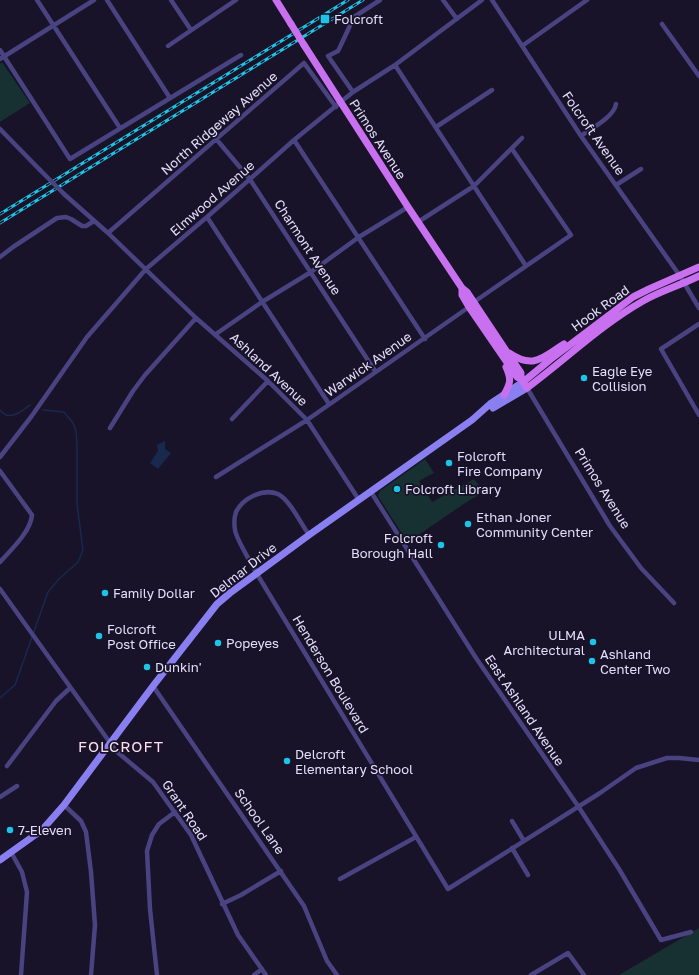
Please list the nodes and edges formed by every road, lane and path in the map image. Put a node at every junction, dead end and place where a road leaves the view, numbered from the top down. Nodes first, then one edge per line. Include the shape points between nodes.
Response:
1 (38, 0) edge
2 (94, 0) edge
3 (107, 0) edge
4 (171, 0) edge
5 (236, 0) edge
6 (276, 0) edge
7 (380, 0) edge
8 (442, 0) edge
9 (482, 0) edge
10 (492, 0) edge
11 (587, 0) edge
12 (457, 18) junction
13 (662, 24) dead end
14 (54, 25) junction
15 (191, 30) junction
16 (168, 46) dead end
17 (522, 46) junction
18 (0, 50) edge
19 (241, 55) dead end
20 (2, 58) edge
21 (395, 65) junction
22 (699, 65) edge
23 (694, 68) junction
24 (699, 76) edge
25 (492, 90) dead end
26 (353, 92) junction
27 (170, 98) junction
28 (616, 104) dead end
29 (338, 105) junction
30 (120, 128) junction
31 (436, 128) junction
32 (0, 129) edge
33 (4, 133) junction
34 (581, 136) junction
35 (0, 138) edge
36 (522, 138) dead end
37 (217, 140) junction
38 (294, 140) junction
39 (512, 149) junction
40 (641, 168) dead end
41 (250, 178) junction
42 (616, 185) junction
43 (474, 186) junction
44 (408, 207) junction
45 (207, 217) junction
46 (94, 221) junction
47 (418, 222) junction
48 (108, 233) junction
49 (359, 237) junction
50 (0, 257) edge
51 (526, 266) junction
52 (699, 268) edge
53 (146, 269) junction
54 (311, 272) junction
55 (680, 276) junction
56 (699, 276) edge
57 (684, 283) junction
58 (262, 302) junction
59 (472, 304) junction
60 (699, 308) edge
61 (196, 318) junction
62 (699, 324) edge
63 (216, 334) junction
64 (580, 337) junction
65 (424, 339) junction
66 (503, 353) junction
67 (375, 371) junction
68 (268, 381) junction
69 (524, 383) junction
70 (504, 395) junction
71 (329, 404) junction
72 (479, 414) junction
73 (699, 415) edge
74 (232, 420) dead end
75 (307, 420) junction
76 (110, 428) dead end
77 (0, 457) edge
78 (0, 471) edge
79 (216, 477) dead end
80 (371, 492) junction
81 (359, 500) junction
82 (309, 536) junction
83 (0, 562) edge
84 (257, 574) junction
85 (0, 589) edge
86 (674, 603) dead end
87 (153, 686) junction
88 (70, 688) junction
89 (110, 743) junction
90 (699, 760) edge
91 (7, 766) dead end
92 (17, 786) dead end
93 (0, 797) edge
94 (64, 805) junction
95 (578, 806) junction
96 (175, 812) junction
97 (512, 821) dead end
98 (416, 837) junction
99 (524, 841) junction
100 (512, 848) junction
101 (11, 852) junction
102 (0, 860) edge
103 (281, 871) junction
104 (528, 875) dead end
105 (340, 879) dead end
106 (222, 904) junction
107 (691, 932) dead end
108 (262, 969) junction
109 (21, 975) edge
110 (91, 975) edge
111 (157, 975) edge
112 (254, 975) edge
113 (266, 975) edge
114 (337, 975) edge
115 (532, 975) edge
116 (584, 975) edge

1 - 14 street
2 - 14 street
3 - 27 street
4 - 15 street
5 - 15 street
6 - 29 main road, Primos Avenue, bridge
7 - 26 street via 354,17 338,51 328,56
8 - 12 street
9 - 12 street, Elmwood Avenue
10 - 17 street, Folcroft Avenue
11 - 17 street
12 - 21 street, Elmwood Avenue
13 - 23 street
14 - 20 street
14 - 30 street
15 - 16 street
17 - 34 street, Folcroft Avenue
18 - 20 street
19 - 27 street
20 - 30 street via 70,159
21 - 26 street, Elmwood Avenue
21 - 31 street
22 - 23 street
23 - 24 street
25 - 31 street
26 - 29 street, Elmwood Avenue
27 - 30 street
28 - 34 street via 610,114
29 - 37 street, North Ridgeway Avenue via 304,64
29 - 38 street, Elmwood Avenue
29 - 44 main road, Primos Avenue
31 - 43 street
32 - 33 street
33 - 35 street
33 - 46 street, bridge
34 - 42 street, Folcroft Avenue
36 - 39 street
37 - 41 street, Charmont Avenue
37 - 48 street, North Ridgeway Avenue
38 - 41 street, Elmwood Avenue
38 - 49 street
39 - 43 street
39 - 51 street, Warwick Avenue via 571,235
40 - 42 street
41 - 45 street, Elmwood Avenue
41 - 54 street, Charmont Avenue
42 - 55 street, Folcroft Avenue
43 - 47 street
43 - 51 street
44 - 47 main road, Primos Avenue
44 - 49 street
45 - 53 street, Elmwood Avenue
45 - 58 street
46 - 48 street
46 - 50 street via 82,226 66,217 57,218
47 - 59 main road, Primos Avenue via 462,288 462,295
48 - 53 street
49 - 54 street
49 - 65 street
51 - 59 street, Warwick Avenue
52 - 55 main road, Hook Road
53 - 61 street, Ashland Avenue
53 - 77 street, Elmwood Avenue via 87,337
54 - 58 street
54 - 67 street, Charmont Avenue
55 - 57 street, Folcroft Avenue
55 - 64 main road, Hook Road via 634,297
56 - 57 main road, Hook Road
57 - 60 street, Folcroft Avenue
57 - 69 main road, Hook Road via 637,304
58 - 63 street
58 - 71 street
59 - 65 street, Warwick Avenue
59 - 66 main road, Primos Avenue
61 - 63 street, Ashland Avenue
61 - 76 street via 133,391
62 - 73 street via 661,349
63 - 68 street, Ashland Avenue
64 - 66 main road via 536,361 524,361
64 - 69 main road, Hook Road
65 - 67 street, Warwick Avenue
66 - 69 main road, Primos Avenue via 517,377
66 - 70 main road via 511,378
67 - 71 street, Warwick Avenue
68 - 74 street
68 - 75 street, Ashland Avenue
69 - 70 street, Delmar Drive
69 - 72 street, Delmar Drive
69 - 86 street, Primos Avenue via 610,526 641,568
70 - 72 street, Delmar Drive
71 - 75 street, Warwick Avenue
72 - 80 street, Delmar Drive
75 - 79 street, Warwick Avenue
75 - 81 street, Ashland Avenue
78 - 83 street via 32,515 32,522
80 - 81 street, Delmar Drive
80 - 95 street, East Ashland Avenue via 476,658
81 - 82 street, Delmar Drive
82 - 84 street, Delmar Drive
82 - 84 street, Henderson Boulevard via 286,500 278,494 260,493 241,504 234,521 235,532
84 - 87 street, Delmar Drive via 217,604
84 - 98 street, Henderson Boulevard
85 - 88 street, Grant Road
87 - 89 street, Delmar Drive
87 - 103 street, School Lane
88 - 89 street, Grant Road
88 - 91 street via 56,701
89 - 94 street, Delmar Drive
89 - 96 street, Grant Road via 153,782
90 - 95 street via 667,758 636,768
92 - 93 street
94 - 101 street, Delmar Drive via 42,830
94 - 110 street via 81,821 86,832 95,925
95 - 99 street
95 - 107 street, East Ashland Avenue via 661,940
96 - 106 street, Grant Road via 191,835
96 - 111 street via 159,824 152,835 148,851 150,909
97 - 99 street
98 - 100 street, Henderson Boulevard via 448,889
98 - 105 street
99 - 100 street
100 - 104 street
101 - 102 street, Delmar Drive
101 - 109 street via 22,872 27,892
103 - 106 street
103 - 114 street, School Lane via 304,906 327,961
106 - 108 street, Grant Road via 238,935
108 - 112 street
108 - 113 street, Grant Road
115 - 116 street via 568,953

